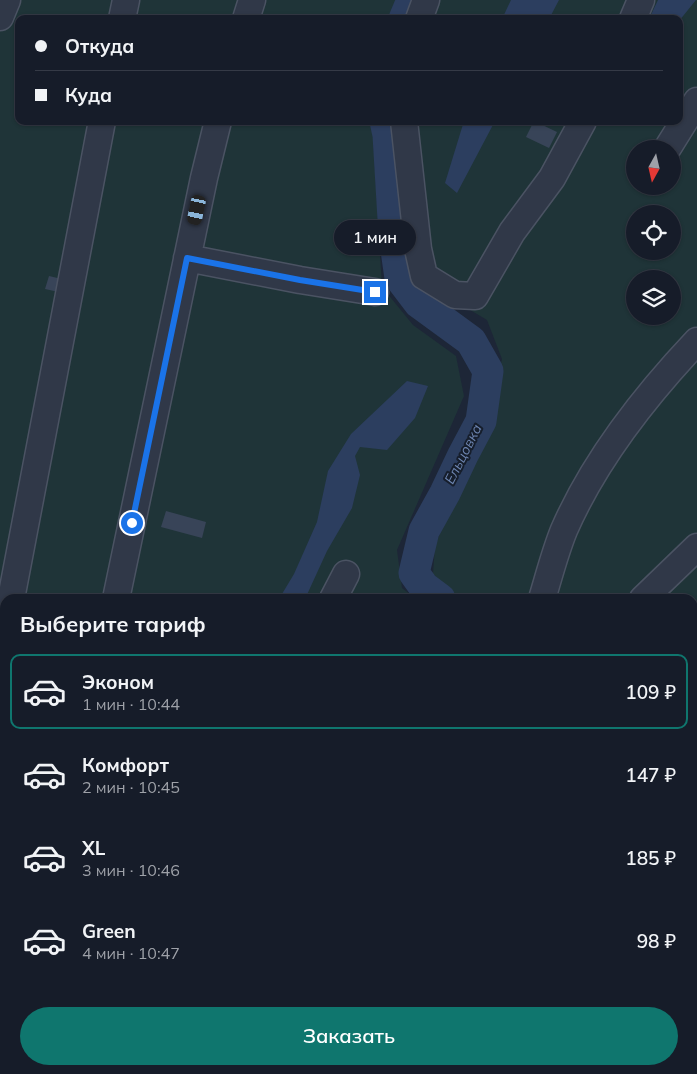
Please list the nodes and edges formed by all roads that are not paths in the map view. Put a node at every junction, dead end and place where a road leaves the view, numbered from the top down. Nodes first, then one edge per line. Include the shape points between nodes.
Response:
1 (7, 0) edge
2 (126, 0) edge
3 (252, 0) edge
4 (426, 0) edge
5 (641, 0) edge
6 (123, 15) edge
7 (247, 15) edge
8 (420, 15) edge
9 (635, 15) edge
10 (0, 17) edge
11 (697, 100) edge
12 (683, 123) edge
13 (101, 125) edge
14 (217, 125) edge
15 (404, 125) edge
16 (580, 125) edge
17 (682, 125) edge
18 (673, 140) edge
19 (187, 258) junction
20 (375, 292) dead end
21 (697, 341) edge
22 (697, 547) edge
23 (346, 574) dead end
24 (12, 594) edge
25 (117, 594) edge
26 (336, 594) edge
27 (544, 594) edge
28 (648, 594) edge

1 - 10 street
2 - 6 street
3 - 7 street
4 - 8 street
5 - 9 street
11 - 12 street
13 - 24 street
14 - 19 street
15 - 16 street via 424,276 455,295 475,296 512,232 552,178
17 - 18 street
19 - 20 street
19 - 25 street
21 - 27 street via 622,428 587,485 564,530
22 - 28 street
23 - 26 street

